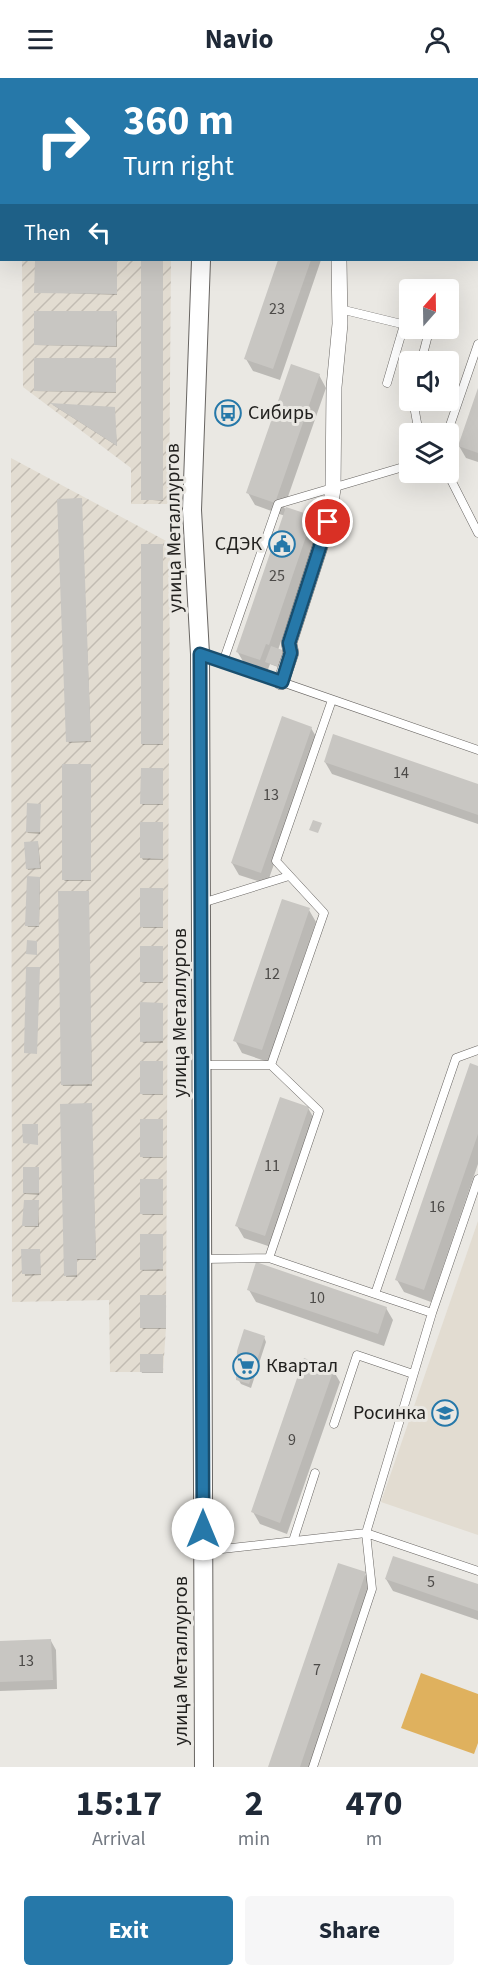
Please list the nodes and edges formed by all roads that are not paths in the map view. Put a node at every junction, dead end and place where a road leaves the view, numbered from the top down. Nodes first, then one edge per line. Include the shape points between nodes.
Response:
1 (201, 261) edge
2 (339, 261) edge
3 (340, 309) junction
4 (399, 324) edge
5 (402, 339) edge
6 (478, 344) edge
7 (387, 383) dead end
8 (451, 423) edge
9 (399, 468) edge
10 (453, 483) edge
11 (333, 489) junction
12 (478, 533) edge
13 (200, 654) junction
14 (223, 662) junction
15 (282, 682) junction
16 (332, 700) junction
17 (478, 750) edge
18 (290, 876) junction
19 (202, 903) junction
20 (478, 1050) edge
21 (202, 1065) junction
22 (271, 1065) junction
23 (478, 1179) edge
24 (469, 1206) junction
25 (478, 1209) edge
26 (269, 1258) junction
27 (202, 1259) junction
28 (375, 1294) junction
29 (432, 1313) junction
30 (412, 1374) junction
31 (334, 1424) dead end
32 (315, 1473) dead end
33 (366, 1533) junction
34 (293, 1541) junction
35 (203, 1551) junction
36 (478, 1571) edge
37 (204, 1767) edge
38 (313, 1767) edge

1 - 13 street, улица Металлургов via 192,510
2 - 3 street
3 - 4 lane
3 - 11 street
5 - 7 lane
6 - 8 lane
9 - 11 lane
10 - 12 lane
11 - 14 lane via 278,504
11 - 15 street via 328,522 289,643 291,653
13 - 14 lane
13 - 19 street, улица Металлургов
14 - 15 lane
15 - 16 lane
16 - 17 lane
16 - 18 lane via 276,861
18 - 19 lane
18 - 22 lane via 324,913
19 - 21 street, улица Металлургов
20 - 28 lane via 456,1058
21 - 22 lane
21 - 27 street, улица Металлургов
22 - 26 lane via 319,1111
23 - 24 lane
24 - 25 lane
24 - 29 lane
26 - 27 lane
26 - 28 lane
27 - 35 street, улица Металлургов
28 - 29 lane
29 - 30 lane
30 - 31 lane via 357,1355
30 - 33 lane
32 - 34 lane
33 - 34 lane
33 - 36 lane
33 - 38 lane via 372,1589
34 - 35 lane
35 - 37 street, улица Металлургов

